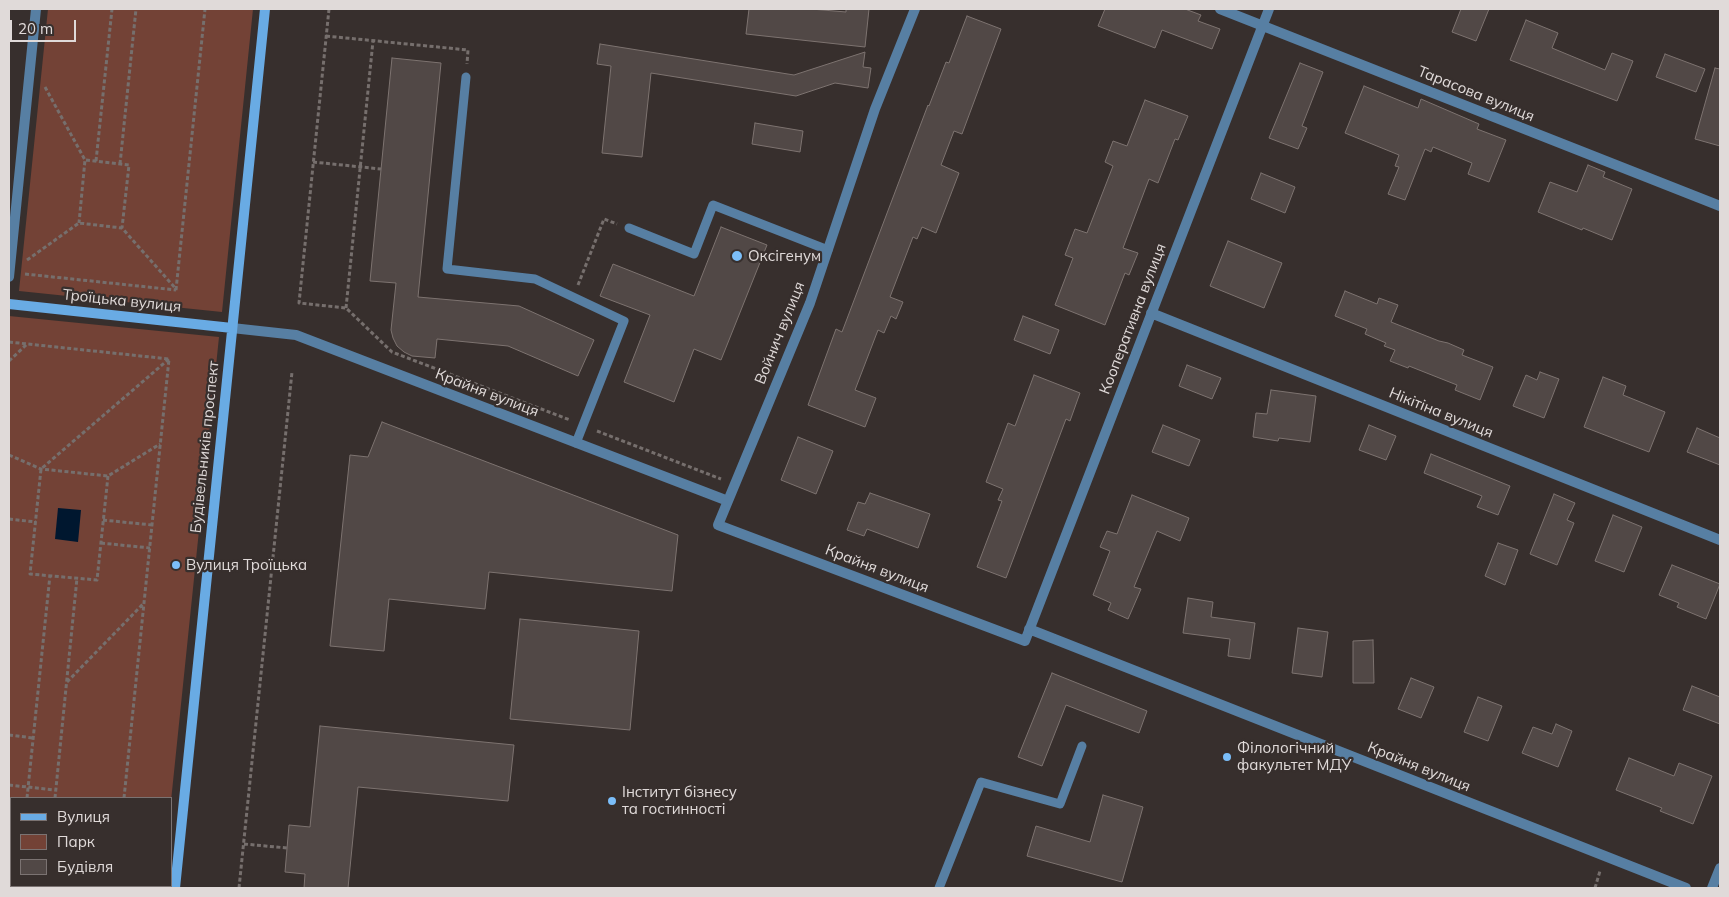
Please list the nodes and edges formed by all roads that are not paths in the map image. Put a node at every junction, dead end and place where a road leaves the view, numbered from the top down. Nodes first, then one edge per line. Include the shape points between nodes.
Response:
1 (36, 9) edge
2 (265, 9) edge
3 (915, 9) edge
4 (1220, 9) edge
5 (1269, 9) edge
6 (1263, 26) junction
7 (466, 77) dead end
8 (1720, 206) edge
9 (629, 228) dead end
10 (828, 250) junction
11 (9, 272) edge
12 (9, 277) edge
13 (9, 304) edge
14 (1151, 313) junction
15 (232, 328) junction
16 (576, 443) junction
17 (728, 501) junction
18 (718, 525) joint
19 (1720, 540) edge
20 (1029, 629) junction
21 (1025, 641) joint
22 (1082, 746) dead end
23 (1720, 868) edge
24 (175, 888) edge
25 (939, 888) edge
26 (1686, 888) edge
27 (1712, 888) edge

1 - 11 street
2 - 15 main road, Будівельників проспект
3 - 10 street, Войнич вулиця via 875,110
4 - 6 street, Тарасова вулиця
5 - 6 street, Кооперативна вулиця
6 - 8 street, Тарасова вулиця
6 - 14 street, Кооперативна вулиця
7 - 16 lane via 447,270 535,279 624,321
9 - 10 lane via 694,254 713,205
10 - 17 street, Войнич вулиця via 810,303
11 - 12 street
13 - 15 main road, Троїцька вулиця
14 - 19 street, Нікітіна вулиця
14 - 20 street, Кооперативна вулиця
15 - 16 street, Крайня вулиця via 296,335
15 - 24 main road, Будівельників проспект
16 - 17 street, Крайня вулиця
17 - 18 street, Войнич вулиця
18 - 21 street, Крайня вулиця
20 - 21 street, Кооперативна вулиця
20 - 26 street, Крайня вулиця
22 - 25 lane via 1060,804 981,782
23 - 27 street

